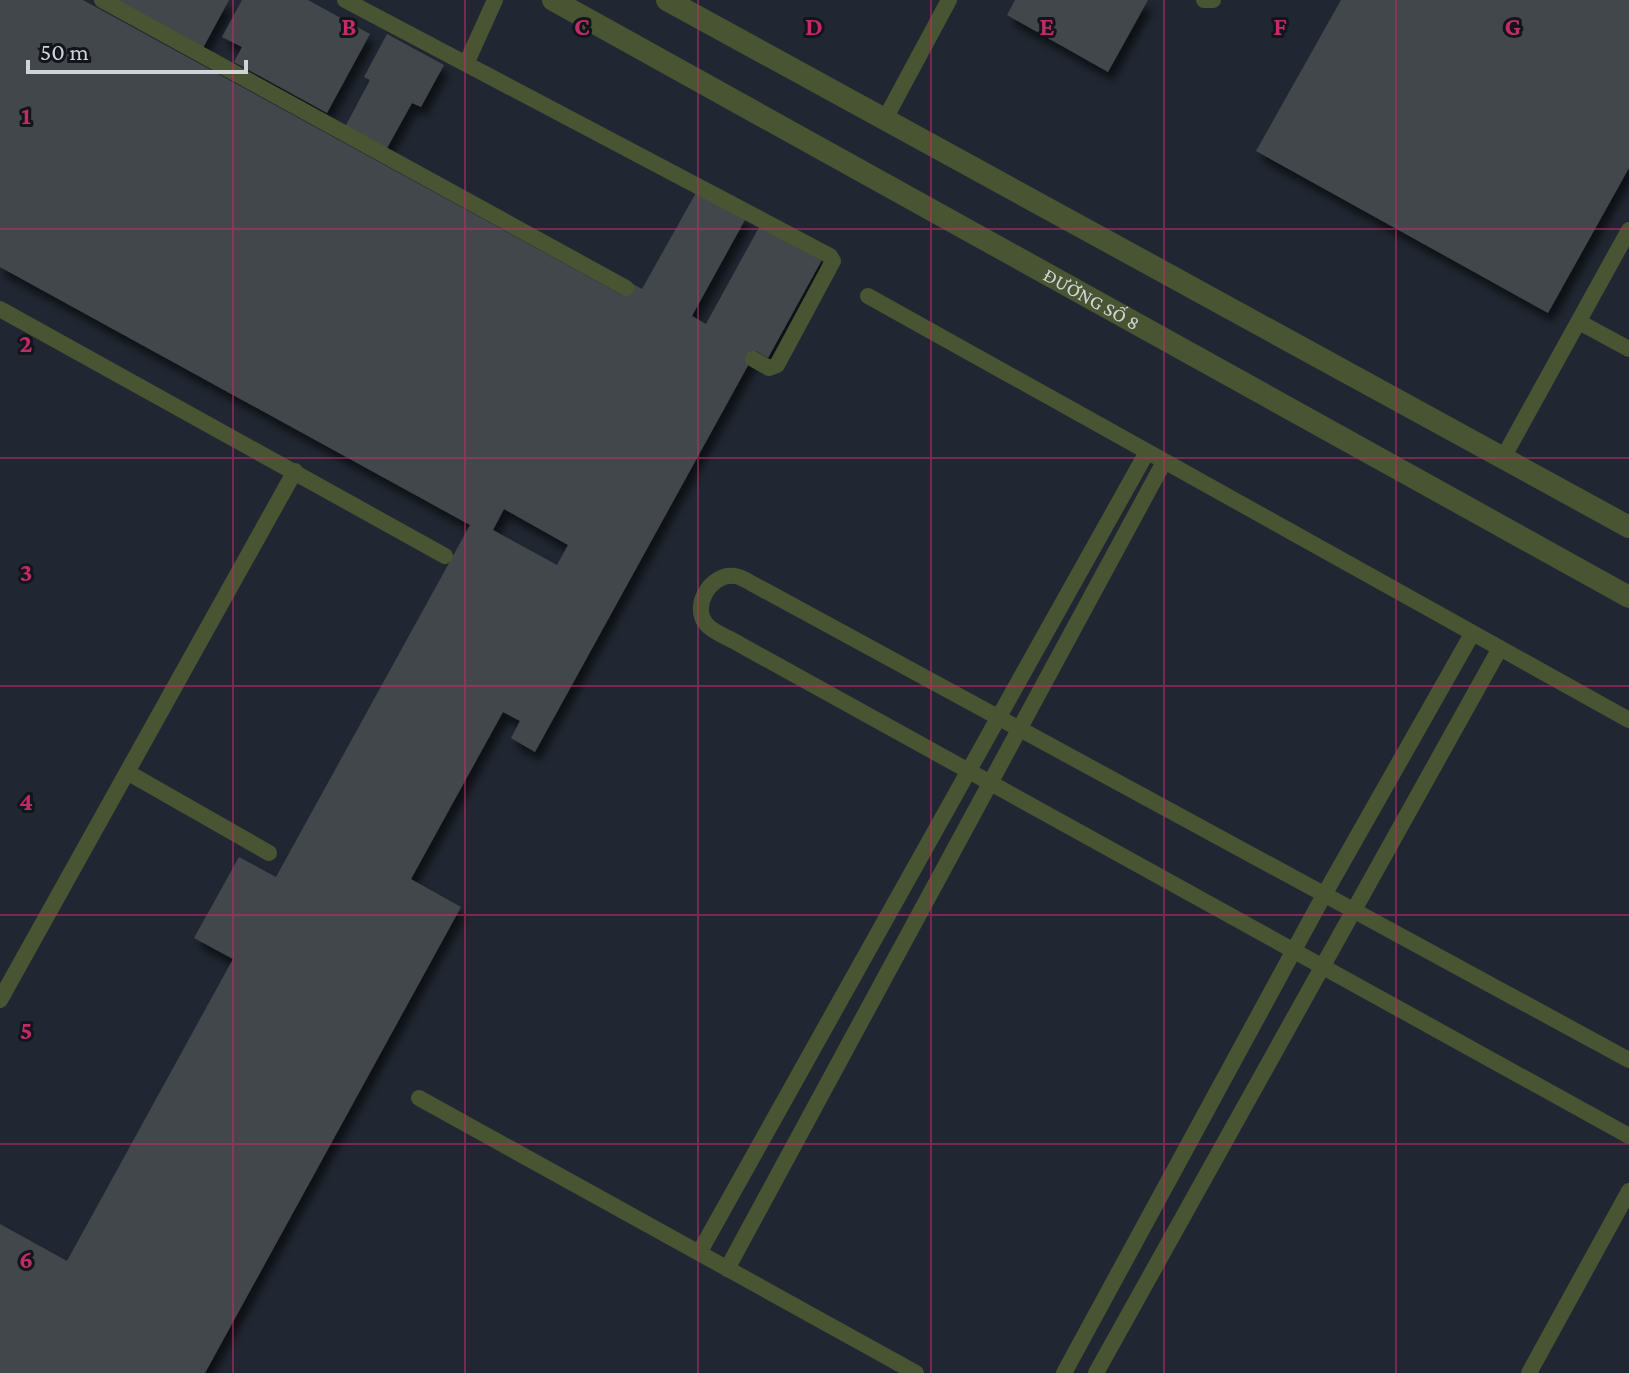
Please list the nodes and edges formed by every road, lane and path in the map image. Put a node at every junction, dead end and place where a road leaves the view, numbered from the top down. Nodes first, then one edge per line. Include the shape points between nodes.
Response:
1 (102, 0) edge
2 (345, 0) edge
3 (495, 0) edge
4 (667, 0) edge
5 (949, 0) edge
6 (1204, 0) edge
7 (1213, 0) edge
8 (557, 1) edge
9 (466, 64) junction
10 (885, 119) junction
11 (1629, 230) edge
12 (626, 288) dead end
13 (868, 296) dead end
14 (0, 309) edge
15 (1579, 322) junction
16 (1629, 349) edge
17 (753, 359) dead end
18 (1147, 452) junction
19 (1503, 458) junction
20 (1164, 462) junction
21 (295, 471) junction
22 (1629, 527) edge
23 (445, 556) dead end
24 (1629, 597) edge
25 (1472, 634) junction
26 (1500, 648) junction
27 (998, 717) junction
28 (1629, 720) edge
29 (1019, 729) junction
30 (968, 770) junction
31 (127, 772) junction
32 (990, 783) junction
33 (269, 853) dead end
34 (1324, 895) junction
35 (1353, 910) junction
36 (1294, 951) junction
37 (1323, 966) junction
38 (0, 1000) edge
39 (1629, 1060) edge
40 (419, 1098) dead end
41 (1629, 1136) edge
42 (1629, 1191) edge
43 (699, 1253) junction
44 (727, 1269) junction
45 (916, 1373) edge
46 (1064, 1373) edge
47 (1096, 1373) edge
48 (1529, 1373) edge

1 - 12 lane
2 - 9 lane
3 - 9 lane
4 - 10 street
5 - 10 lane
6 - 7 lane
8 - 24 street, ĐƯỜNG SỐ 8
9 - 17 lane via 830,256 833,261 777,365 769,368
10 - 19 street
11 - 15 lane
13 - 18 lane
14 - 21 lane
15 - 16 lane
15 - 19 lane
18 - 20 lane
18 - 27 lane
19 - 22 street
20 - 25 lane
20 - 29 lane
21 - 23 lane
21 - 31 lane
25 - 26 lane
25 - 34 lane
26 - 28 lane
26 - 35 lane
27 - 29 lane
27 - 30 lane
27 - 30 lane via 736,575 715,581 704,594 700,612 707,625
29 - 32 lane
29 - 34 lane
30 - 32 lane
30 - 43 lane
31 - 33 lane
31 - 38 lane
32 - 36 lane
32 - 44 lane
34 - 35 lane
34 - 36 lane
35 - 37 lane
35 - 39 lane
36 - 37 lane
36 - 46 lane
37 - 41 lane
37 - 47 lane
40 - 43 lane
42 - 48 lane
43 - 44 lane
44 - 45 lane

